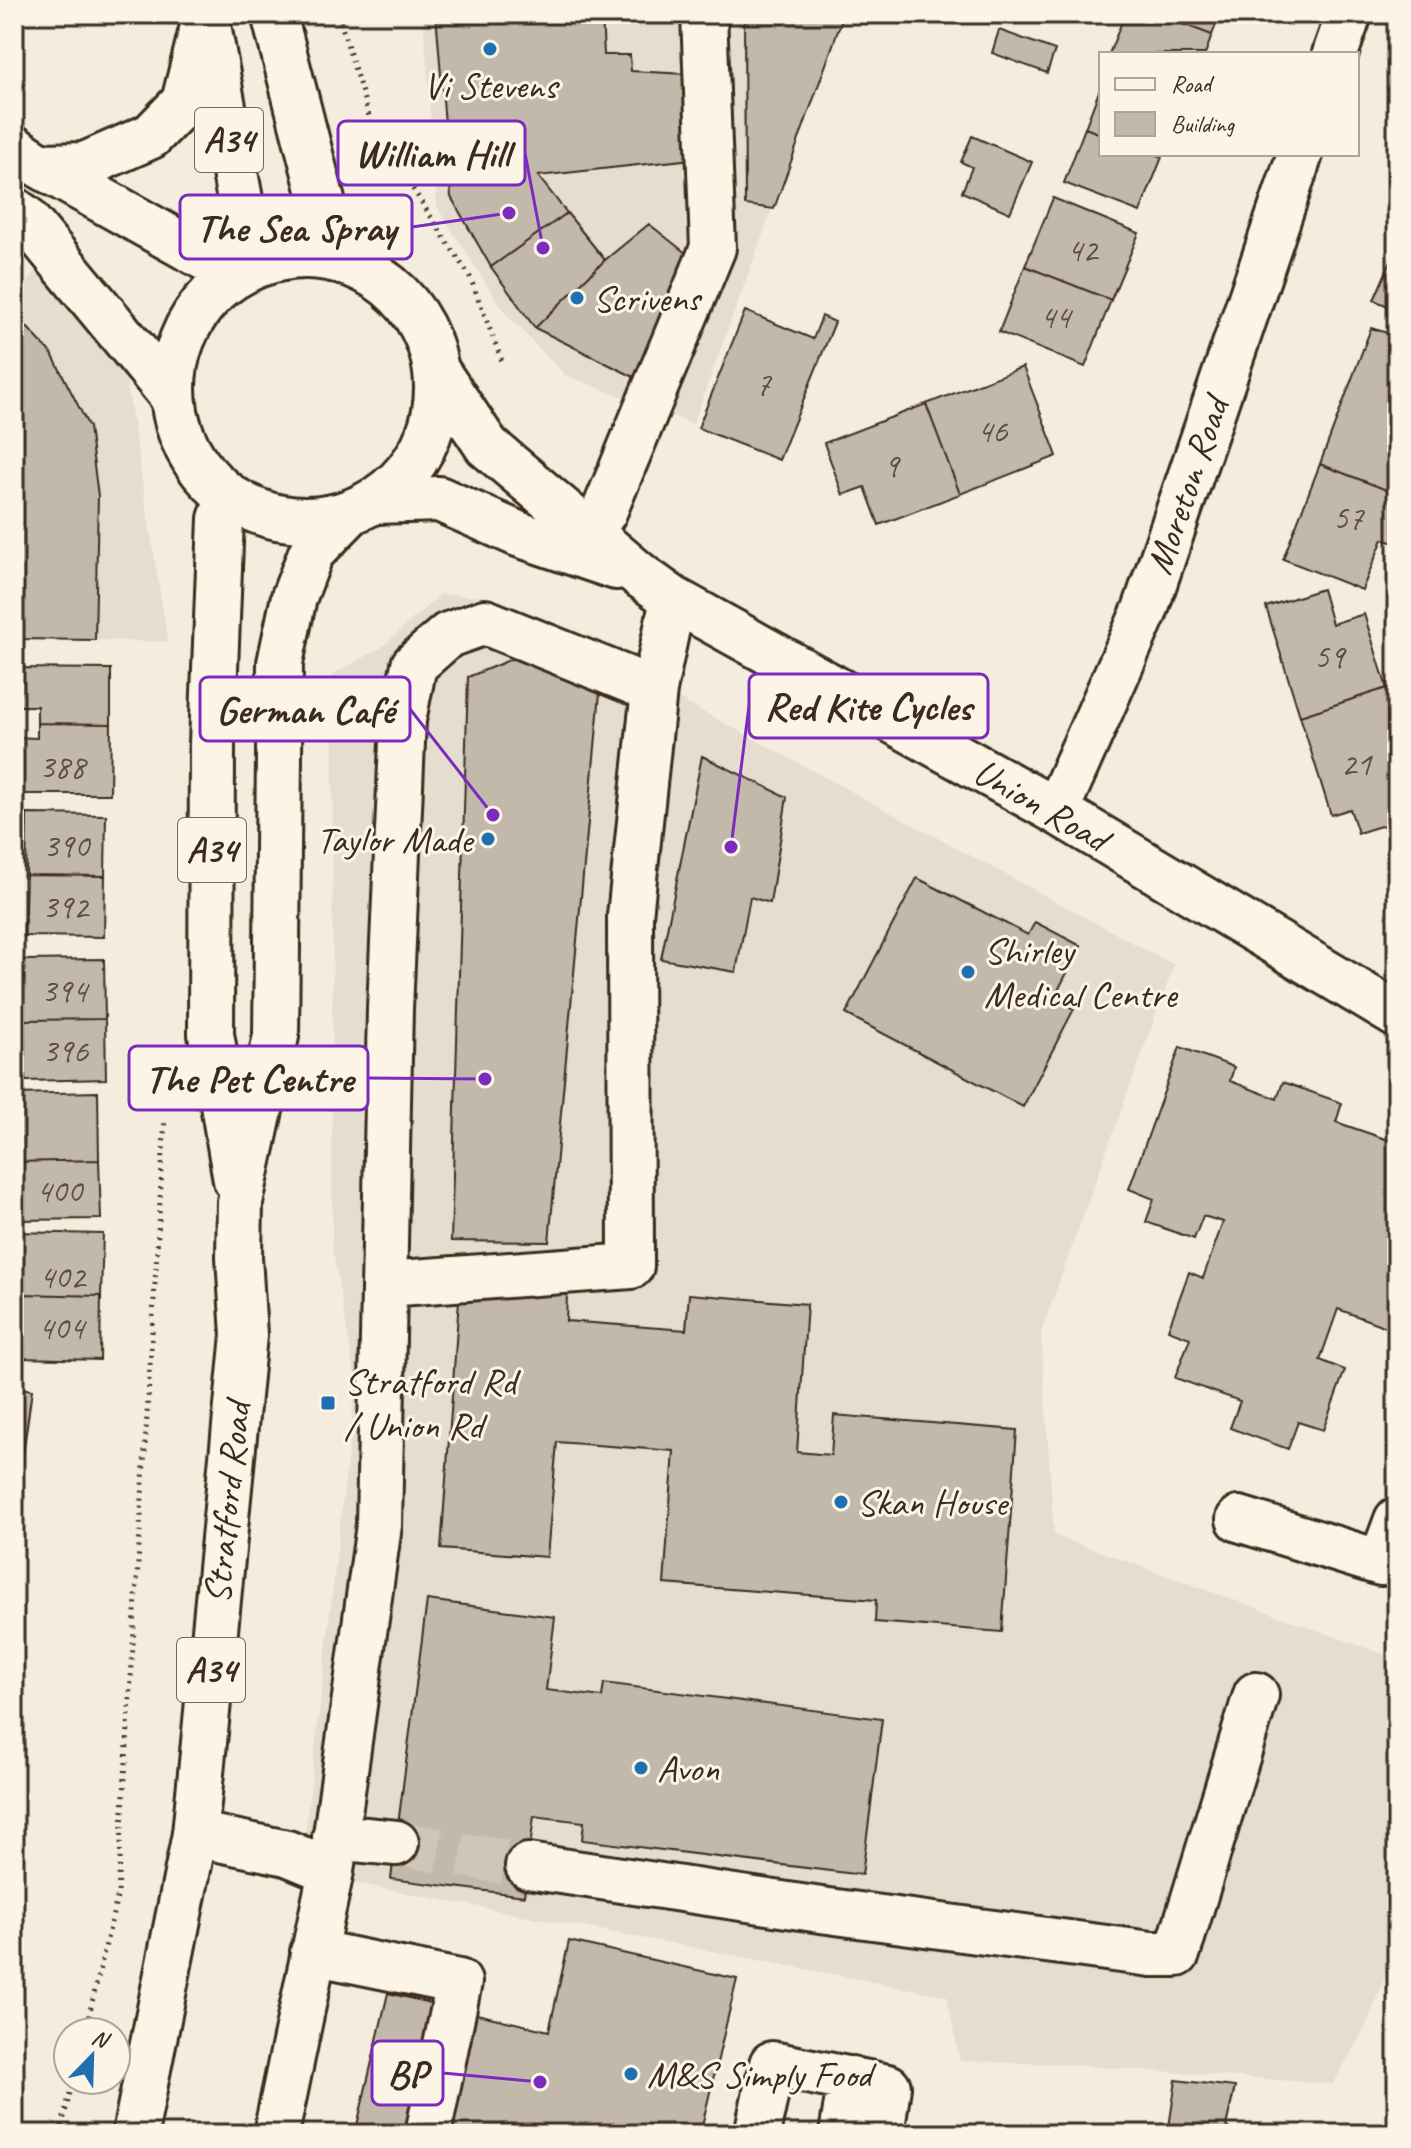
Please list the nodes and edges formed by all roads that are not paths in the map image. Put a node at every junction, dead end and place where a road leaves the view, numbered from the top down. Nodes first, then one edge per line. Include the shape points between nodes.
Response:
1 (206, 14) edge
2 (274, 14) edge
3 (704, 14) edge
4 (1349, 14) edge
5 (1336, 52) edge
6 (1299, 156) edge
7 (27, 157) edge
8 (14, 210) edge
9 (337, 259) junction
10 (243, 270) junction
11 (438, 373) junction
12 (172, 396) junction
13 (229, 496) junction
14 (363, 506) junction
15 (589, 533) junction
16 (657, 588) junction
17 (654, 690) junction
18 (1056, 811) junction
19 (1397, 1015) edge
20 (240, 1202) junction
21 (386, 1284) junction
22 (1239, 1519) dead end
23 (1397, 1520) edge
24 (1256, 1695) dead end
25 (195, 1834) junction
26 (396, 1843) tunnel mouth
27 (333, 1854) junction
28 (528, 1866) tunnel mouth
29 (313, 1952) junction
30 (851, 2079) junction
31 (135, 2134) edge
32 (276, 2134) edge
33 (428, 2134) edge
34 (757, 2134) edge
35 (842, 2134) edge
36 (881, 2134) edge

1 - 7 main road via 184,102 151,136 85,165
1 - 10 main road, A34
2 - 9 main road, A34
3 - 15 main road via 713,248 604,512
4 - 5 main road
6 - 18 main road, Moreton Road via 1145,610
7 - 10 main road
8 - 12 main road
9 - 10 main road via 306,254
9 - 11 main road via 396,290 422,323
10 - 12 main road via 215,289 187,325 172,372
11 - 14 main road via 435,415 424,448 392,488
11 - 15 main road, Union Road via 487,446
12 - 13 main road via 181,435 202,472
13 - 14 main road via 269,516 315,520
13 - 20 main road, Stratford Road / A34 via 221,519 212,743 211,1034
14 - 16 main road, Union Road via 439,499
14 - 20 main road, Stratford Road / A34 via 311,553 294,597 280,663 276,1036
15 - 16 main road, Union Road
16 - 17 main road
16 - 18 main road, Union Road
17 - 21 main road via 630,916 631,1266
17 - 21 main road via 485,622 448,635 414,665 402,735 390,1009
18 - 19 main road, Union Road
20 - 25 main road, Stratford Road / A34 via 244,1335
21 - 27 main road via 379,1525
22 - 23 main road via 1381,1563
24 - 28 main road via 1177,1954 821,1910
25 - 27 main road via 287,1853
25 - 31 main road, Stratford Road / A34
26 - 27 main road
27 - 29 main road
29 - 32 main road
29 - 33 main road via 459,1982
30 - 34 main road via 772,2064
30 - 35 main road
30 - 36 main road via 888,2087

